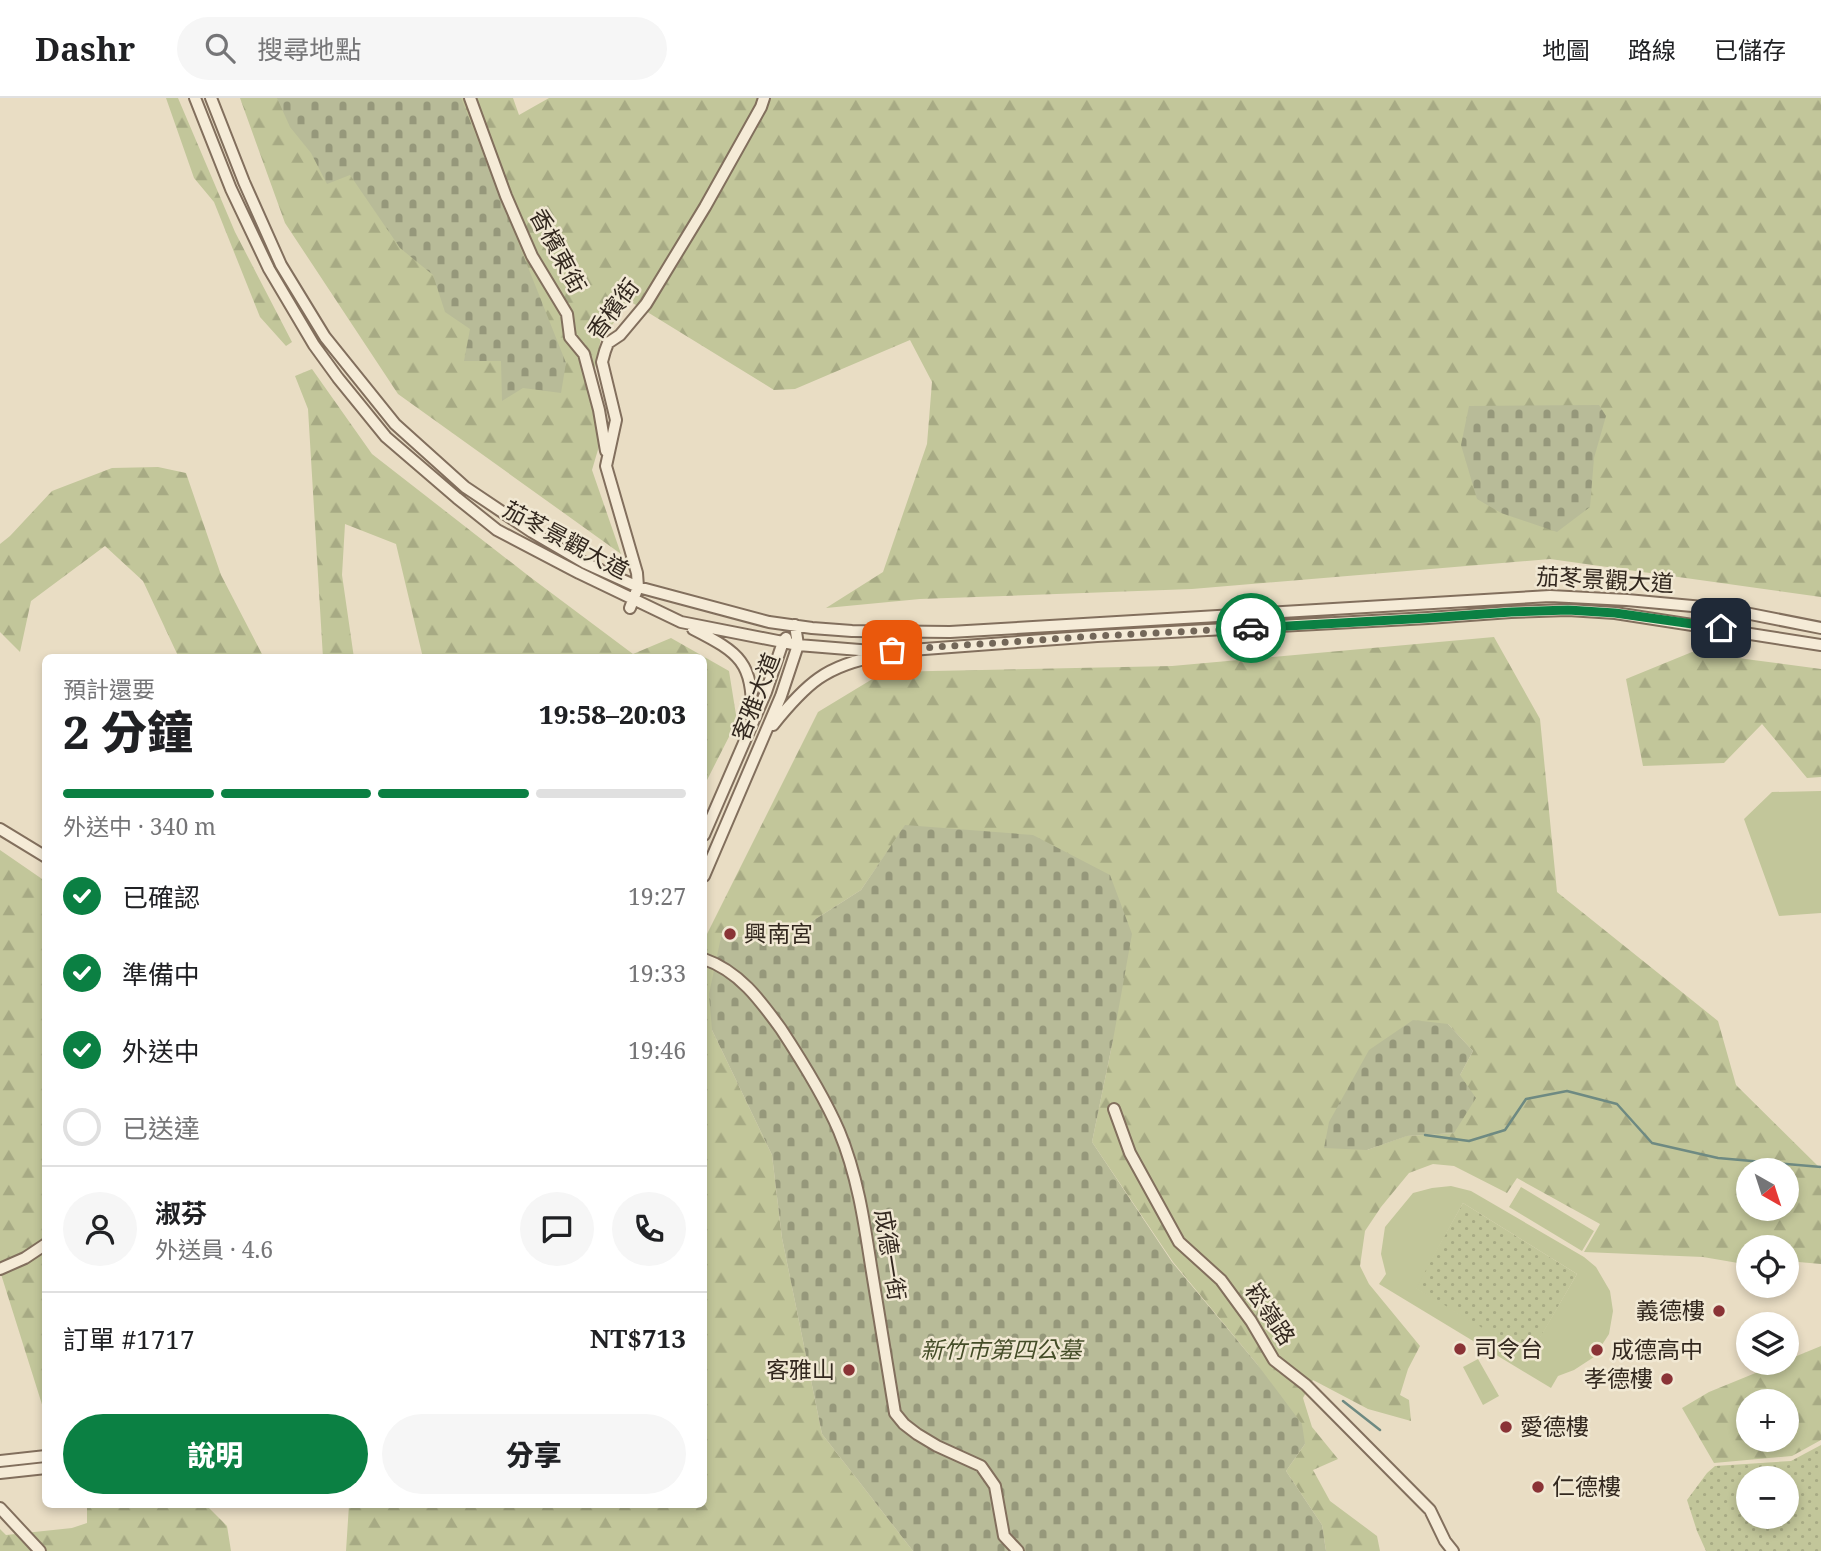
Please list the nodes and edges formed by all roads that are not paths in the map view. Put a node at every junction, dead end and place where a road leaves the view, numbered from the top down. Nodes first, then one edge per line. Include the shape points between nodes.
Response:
1 (195, 98) edge
2 (211, 98) edge
3 (470, 98) edge
4 (764, 98) edge
5 (606, 466) junction
6 (638, 587) junction
7 (632, 603) junction
8 (681, 622) junction
9 (795, 625) junction
10 (1821, 628) edge
11 (783, 642) junction
12 (798, 645) junction
13 (1821, 645) edge
14 (911, 650) junction
15 (752, 723) junction
16 (766, 732) junction
17 (707, 828) edge
18 (0, 829) edge
19 (42, 855) edge
20 (707, 869) edge
21 (707, 960) edge
22 (1114, 1109) dead end
23 (42, 1247) edge
24 (0, 1269) edge
25 (42, 1456) edge
26 (0, 1461) edge
27 (42, 1468) edge
28 (0, 1473) edge
29 (0, 1508) edge
30 (40, 1551) edge
31 (1017, 1551) edge
32 (1454, 1551) edge

1 - 7 street, 茄苳景觀大道 via 269,270 314,345 386,437 498,530
2 - 6 street, 茄苳景觀大道 via 281,265 325,337 395,424 465,487 532,532
3 - 5 street, 香檳東街 via 532,256 567,314 570,337 584,354 605,439
4 - 5 street, 香檳街 via 646,304 608,344 602,362 616,420
5 - 6 street, 香檳街
6 - 7 street
6 - 9 street, 茄苳景觀大道
7 - 8 street, 茄苳景觀大道
8 - 11 street, 茄苳景觀大道
8 - 15 street via 723,644 747,669
9 - 10 street, 茄苳景觀大道 via 950,632 1550,596 1725,609
9 - 11 street, 客雅大道
9 - 12 street, 客雅大道
11 - 12 street, 茄苳景觀大道
11 - 15 street, 客雅大道
12 - 14 street, 茄苳景觀大道
12 - 16 street, 客雅大道
13 - 14 street, 茄苳景觀大道 via 1568,610
14 - 16 street via 863,658 818,677
15 - 17 street, 客雅大道
16 - 20 street, 客雅大道
18 - 19 street
21 - 31 street, 成德一街 via 738,978 762,1003 801,1061 839,1131 861,1205 895,1413 916,1434 981,1466 995,1486 1004,1536
22 - 32 street, 崧嶺路 via 1130,1153 1179,1242 1222,1280 1274,1360 1306,1385 1430,1510
23 - 24 street
25 - 26 street
27 - 28 street
29 - 30 street

